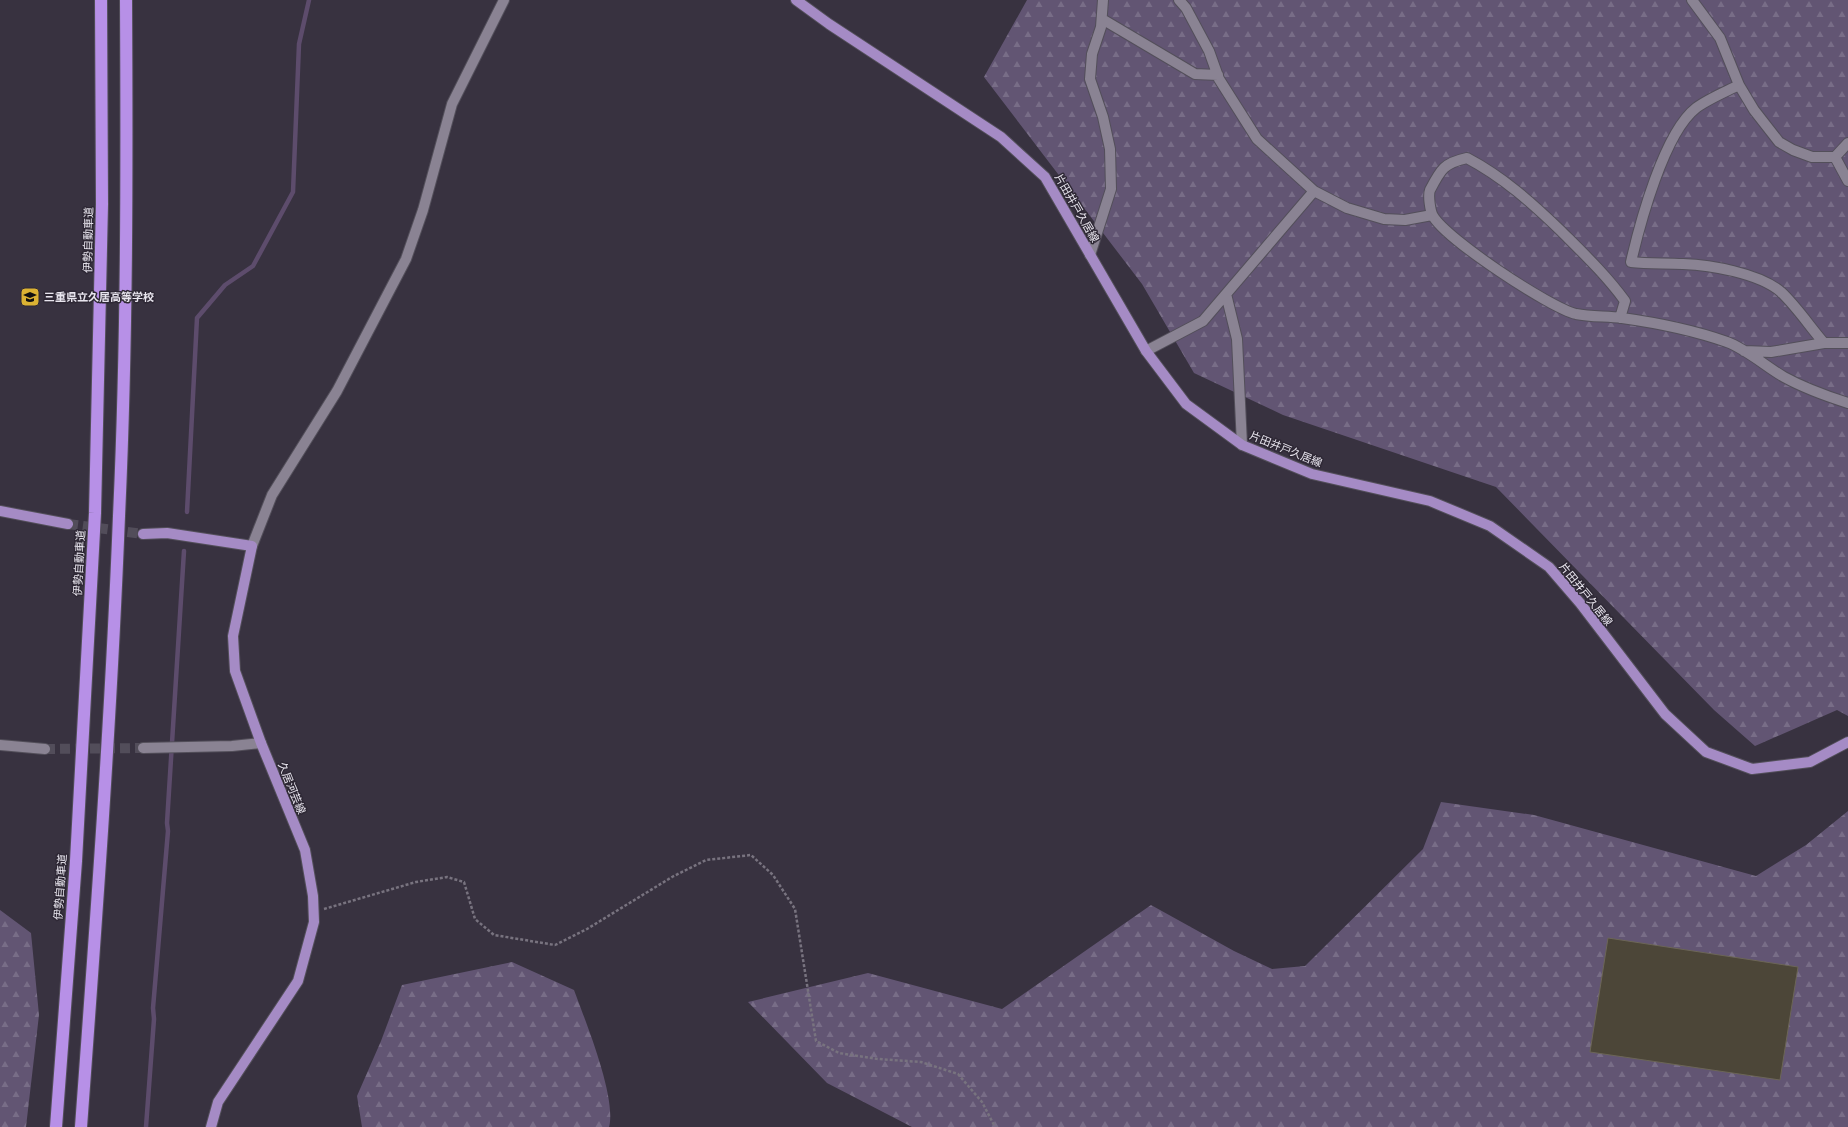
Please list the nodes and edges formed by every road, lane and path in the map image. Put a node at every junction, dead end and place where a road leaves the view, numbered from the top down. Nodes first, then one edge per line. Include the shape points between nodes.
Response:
1 (101, 0) edge
2 (126, 0) edge
3 (504, 0) edge
4 (796, 0) edge
5 (1103, 0) edge
6 (1179, 0) edge
7 (1692, 0) edge
8 (1102, 19) junction
9 (1218, 75) junction
10 (1739, 85) junction
11 (1848, 143) edge
12 (1835, 157) junction
13 (1848, 181) edge
14 (1314, 191) junction
15 (1432, 215) junction
16 (1090, 255) junction
17 (1226, 294) junction
18 (1620, 318) junction
19 (1824, 343) junction
20 (1848, 343) edge
21 (1146, 351) junction
22 (1744, 351) junction
23 (1848, 403) edge
24 (1242, 445) junction
25 (0, 511) edge
26 (68, 524) tunnel mouth
27 (143, 534) tunnel mouth
28 (252, 546) junction
29 (1848, 742) edge
30 (261, 743) junction
31 (0, 745) edge
32 (45, 748) tunnel mouth
33 (143, 748) tunnel mouth
34 (314, 912) junction
35 (56, 1127) edge
36 (81, 1127) edge
37 (211, 1127) edge
38 (995, 1127) edge

1 - 35 highway, 伊勢自動車道 via 102,204 95,513 76,861
2 - 36 highway via 127,206 120,514 101,855
3 - 28 street via 452,104 423,210 406,259 337,391 272,495
4 - 16 main road, 片田井戸久居線 via 1001,137 1045,177
5 - 8 street
6 - 9 street via 1209,51
7 - 10 street via 1720,38
8 - 9 street via 1195,74
8 - 16 street via 1092,54 1090,79 1103,117 1110,150 1111,189
9 - 14 street via 1257,139
10 - 12 street via 1754,110 1780,142 1812,157
10 - 19 street via 1695,108 1673,136 1642,216 1631,262 1695,264 1738,273 1763,282 1780,292
11 - 12 street
12 - 13 street
14 - 15 street via 1347,208 1384,219 1405,220
14 - 17 street
15 - 18 street via 1447,233 1464,247 1544,299 1576,314
15 - 18 street via 1429,193 1439,173 1451,162 1466,158 1479,164 1528,200 1604,273 1625,301
16 - 21 main road, 片田井戸久居線
17 - 21 street via 1203,321
17 - 24 street via 1237,339
18 - 22 street via 1689,330 1729,343
19 - 20 street
19 - 22 street via 1771,352
21 - 24 main road, 片田井戸久居線 via 1186,404
22 - 23 street via 1798,384 1821,395
24 - 29 main road, 片田井戸久居線 via 1312,474 1430,501 1490,526 1549,567 1580,603 1665,714 1706,752 1752,769 1810,762
25 - 26 main road
27 - 28 main road via 167,533
28 - 30 main road, 久居河芸線 via 233,636 235,671
30 - 33 street
30 - 34 main road, 久居河芸線 via 305,850
31 - 32 street
34 - 37 main road, 久居河芸線 via 314,922 298,981 218,1102
34 - 38 path via 416,882 447,877 464,882 476,920 494,935 555,946 672,877 706,860 751,855 773,875 795,909 816,1041 839,1053 921,1062 958,1074 982,1102

